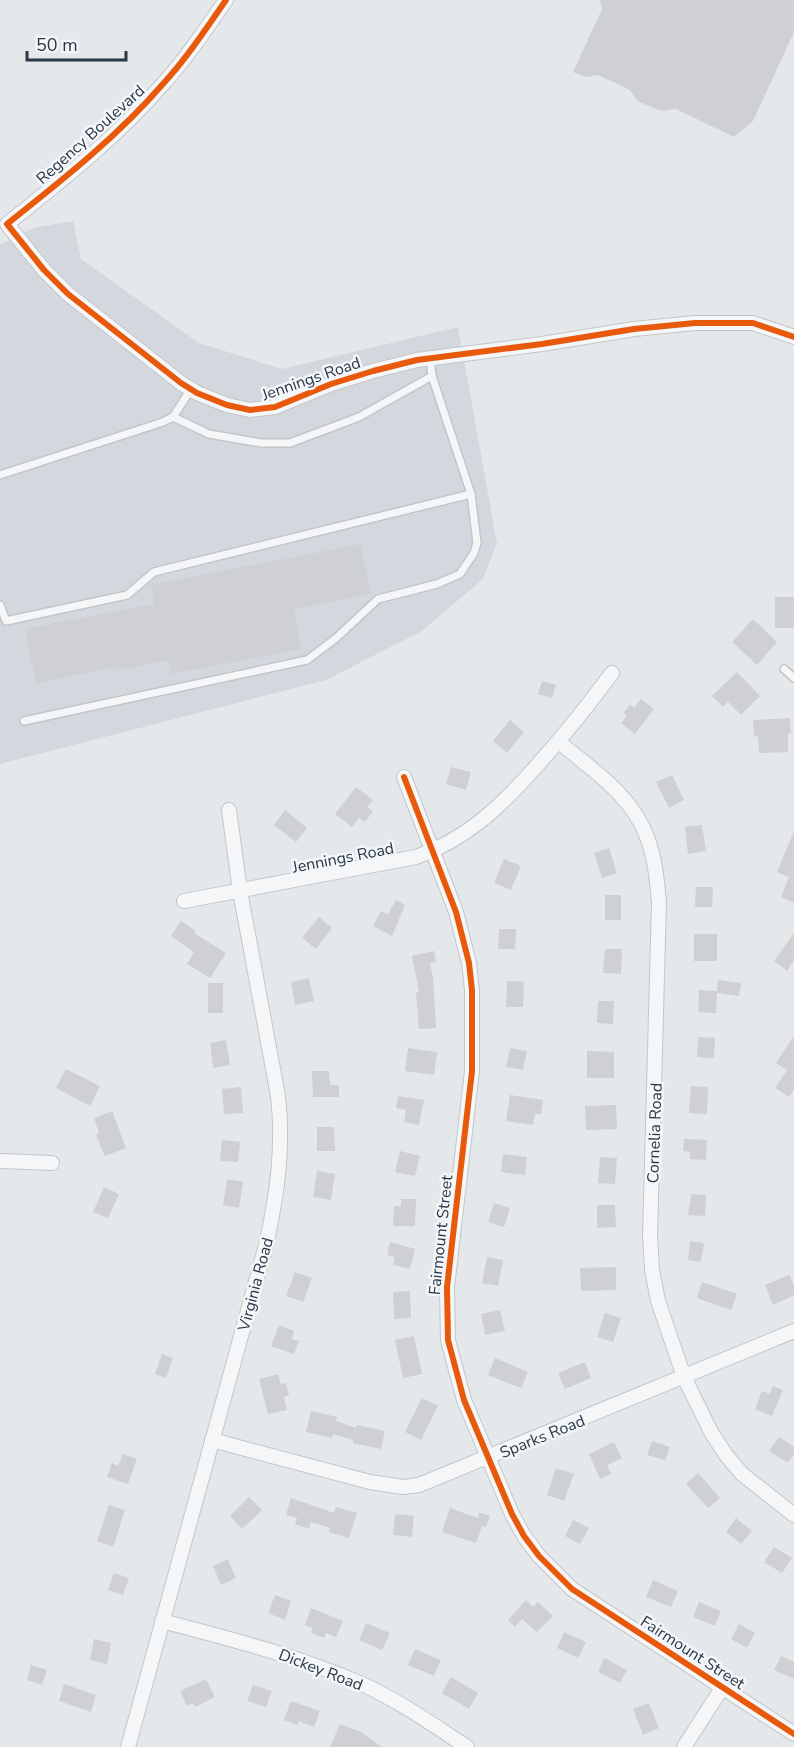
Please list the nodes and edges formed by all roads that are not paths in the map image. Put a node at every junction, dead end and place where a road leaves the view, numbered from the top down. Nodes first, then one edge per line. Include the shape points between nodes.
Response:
1 (226, 0) edge
2 (4, 226) edge
3 (794, 337) edge
4 (430, 358) junction
5 (432, 376) junction
6 (190, 389) junction
7 (174, 417) junction
8 (0, 475) edge
9 (471, 494) junction
10 (0, 605) edge
11 (784, 669) dead end
12 (612, 673) dead end
13 (794, 678) edge
14 (24, 721) dead end
15 (558, 742) junction
16 (404, 777) dead end
17 (229, 810) dead end
18 (433, 851) junction
19 (240, 891) junction
20 (184, 901) dead end
21 (0, 1161) edge
22 (52, 1163) dead end
23 (794, 1331) edge
24 (684, 1377) junction
25 (212, 1440) junction
26 (487, 1458) junction
27 (794, 1515) edge
28 (162, 1621) junction
29 (722, 1688) junction
30 (794, 1734) edge
31 (128, 1747) edge
32 (467, 1747) edge
33 (684, 1747) edge

1 - 2 street, Regency Boulevard via 162,85 102,144
2 - 6 street, Jennings Road via 68,294
3 - 4 street, Jennings Road via 753,323 695,323
4 - 5 lane
4 - 6 street, Jennings Road via 373,371 260,410 227,405
5 - 7 lane via 359,417 290,443 261,443 209,434
5 - 9 lane
6 - 7 lane
7 - 8 lane
9 - 10 lane via 154,572 128,595 6,621
9 - 14 lane via 477,543 460,574 378,599 306,660
11 - 13 lane
12 - 15 street, Jennings Road
15 - 18 street, Jennings Road via 502,804 458,839
15 - 24 street, Cornelia Road via 616,790 632,809 647,837 656,872 659,902 650,1236 657,1300
16 - 18 street, Fairmount Street
17 - 19 street, Virginia Road
18 - 19 street, Jennings Road
18 - 26 street, Fairmount Street via 456,912 472,990 472,1071 447,1287 448,1340 464,1400
19 - 20 street, Jennings Road
19 - 25 street, Virginia Road via 278,1096 280,1166 266,1245
21 - 22 street
23 - 24 street, Sparks Road
24 - 26 street, Sparks Road
24 - 27 street, Cornelia Road via 726,1455 742,1474
25 - 26 street, Sparks Road via 370,1482 403,1487 435,1480
25 - 28 street, Virginia Road
26 - 29 street, Fairmount Street via 524,1536 554,1573 572,1589
28 - 31 street, Virginia Road
28 - 32 street, Dickey Road via 262,1647 330,1670 394,1700
29 - 30 street, Fairmount Street
29 - 33 street

